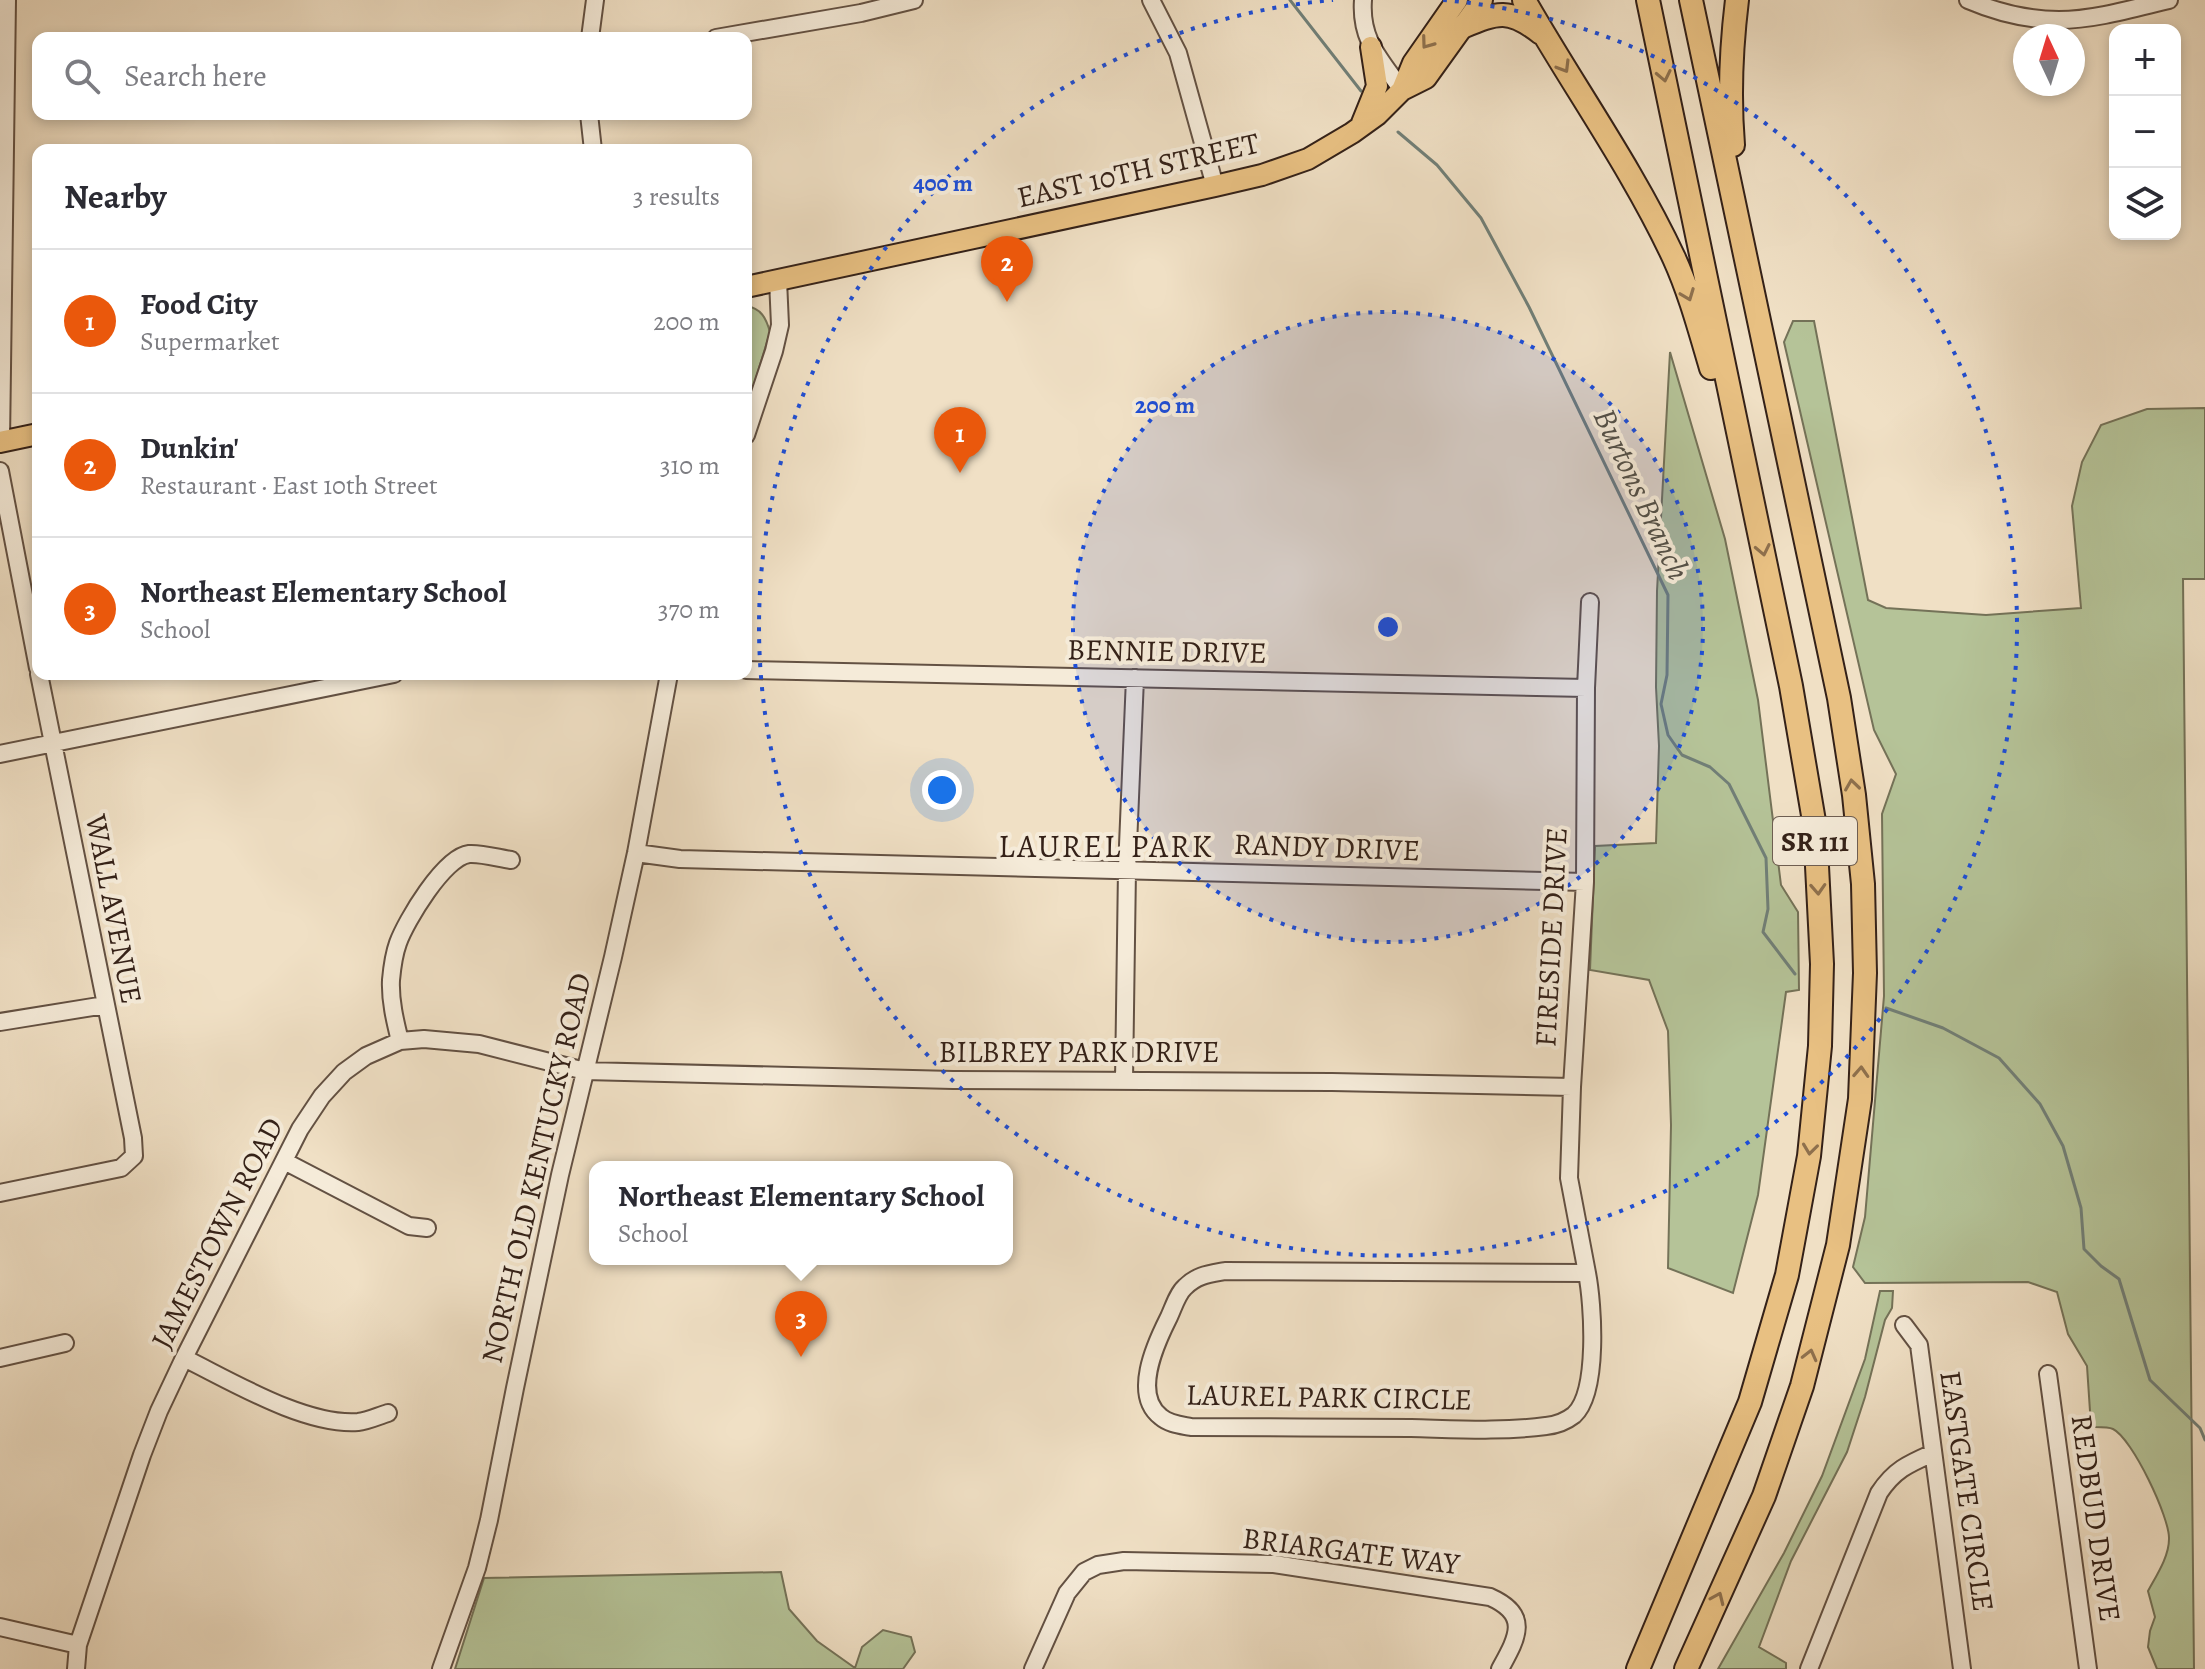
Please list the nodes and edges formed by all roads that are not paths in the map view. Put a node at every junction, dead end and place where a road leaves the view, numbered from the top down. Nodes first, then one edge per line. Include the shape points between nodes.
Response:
1 (7, 0) edge
2 (595, 0) edge
3 (914, 0) edge
4 (1151, 0) edge
5 (1363, 0) edge
6 (1457, 0) edge
7 (1482, 0) edge
8 (1524, 0) edge
9 (1648, 0) edge
10 (1691, 0) edge
11 (1737, 0) edge
12 (1968, 0) edge
13 (2169, 0) edge
14 (1462, 27) junction
15 (591, 32) edge
16 (751, 32) edge
17 (1544, 35) junction
18 (1371, 47) junction
19 (1402, 90) junction
20 (590, 120) edge
21 (1352, 133) junction
22 (592, 144) edge
23 (1215, 186) junction
24 (778, 280) junction
25 (752, 286) edge
26 (1764, 348) junction
27 (752, 417) edge
28 (32, 435) edge
29 (0, 442) edge
30 (0, 471) edge
31 (1751, 493) junction
32 (1590, 602) dead end
33 (32, 639) edge
34 (752, 670) edge
35 (1135, 678) junction
36 (40, 680) edge
37 (365, 680) edge
38 (668, 680) edge
39 (1586, 688) junction
40 (52, 744) junction
41 (0, 754) edge
42 (636, 853) junction
43 (511, 860) dead end
44 (1127, 869) junction
45 (1585, 882) junction
46 (105, 1005) junction
47 (0, 1022) edge
48 (400, 1041) junction
49 (585, 1071) junction
50 (1124, 1081) junction
51 (1572, 1087) junction
52 (284, 1161) junction
53 (0, 1193) edge
54 (427, 1228) dead end
55 (1587, 1273) junction
56 (1904, 1325) dead end
57 (65, 1343) dead end
58 (0, 1358) edge
59 (184, 1358) junction
60 (2048, 1374) dead end
61 (388, 1413) dead end
62 (1933, 1453) junction
63 (0, 1627) edge
64 (78, 1645) junction
65 (76, 1669) edge
66 (441, 1669) edge
67 (1033, 1669) edge
68 (1500, 1669) edge
69 (1638, 1669) edge
70 (1686, 1669) edge
71 (1809, 1669) edge
72 (1962, 1669) edge
73 (2088, 1669) edge

1 - 29 street
2 - 15 street
3 - 16 street
4 - 23 street via 1178,53
5 - 18 street via 1363,26
6 -> 19 main road via 1413,63
7 - 14 main road, EAST 10TH STREET
8 - 17 highway
9 -> 31 highway, SR 111
10 - 26 highway, SR 111
11 - 26 highway via 1733,142
12 - 13 street via 2015,15 2059,20
14 - 17 highway via 1491,16 1514,16
14 - 19 main road, EAST 10TH STREET via 1426,78
17 -> 31 highway via 1675,260
18 - 19 street
18 - 21 main road via 1377,86 1364,120
19 - 21 main road, EAST 10TH STREET
20 - 22 street
21 - 23 main road, EAST 10TH STREET via 1308,159
23 - 24 main road, EAST 10TH STREET
24 - 25 main road, EAST 10TH STREET
24 - 27 street via 780,325
70 -> 26 highway, SR 111 via 1764,1496 1802,1386 1838,1245 1860,1099 1865,973 1854,795 1839,698
28 - 29 main road
30 - 33 street, WALL AVENUE
31 -> 69 highway, SR 111 via 1815,827 1820,1046 1809,1156 1779,1303 1750,1402
32 - 39 street, FIRESIDE DRIVE
34 - 35 street, BENNIE DRIVE
35 - 39 street, BENNIE DRIVE
35 - 44 street
36 - 40 street, WALL AVENUE
37 - 40 street
38 - 42 street, NORTH OLD KENTUCKY ROAD
39 - 45 street, FIRESIDE DRIVE
40 - 41 street
40 - 46 street, WALL AVENUE
42 - 44 street, RANDY DRIVE via 695,860
42 - 49 street, NORTH OLD KENTUCKY ROAD
43 - 48 street via 469,854 454,859 417,908 398,944 391,980
44 - 45 street, RANDY DRIVE
44 - 50 street
45 - 51 street, FIRESIDE DRIVE
46 - 47 street
46 - 53 street, WALL AVENUE via 134,1156 121,1168
48 - 49 street, JAMESTOWN ROAD via 479,1044
48 - 52 street, JAMESTOWN ROAD via 344,1072 307,1118
49 - 50 street, BILBREY PARK DRIVE
49 - 66 street, NORTH OLD KENTUCKY ROAD via 489,1520
50 - 51 street, BILBREY PARK DRIVE
51 - 55 street, FIRESIDE DRIVE via 1569,1178
52 - 54 street via 409,1226
52 - 59 street, JAMESTOWN ROAD
55 - 55 street, LAUREL PARK CIRCLE via 1225,1271 1199,1276 1182,1289 1157,1340 1148,1376 1152,1406 1161,1418 1191,1427 1466,1429 1561,1423 1583,1404 1589,1387 1592,1327
56 - 62 street, EASTGATE CIRCLE via 1919,1345
57 - 58 street
59 - 61 street via 272,1401 332,1421 360,1422
59 - 64 street, JAMESTOWN ROAD via 142,1455
60 - 73 street, REDBUD DRIVE
62 - 71 street via 1903,1466 1879,1493
62 - 72 street, EASTGATE CIRCLE
63 - 64 street
64 - 65 street, JAMESTOWN ROAD
67 - 68 street, BRIARGATE WAY via 1076,1580 1098,1565 1124,1561 1274,1564 1490,1597 1503,1603 1517,1623 1515,1642

